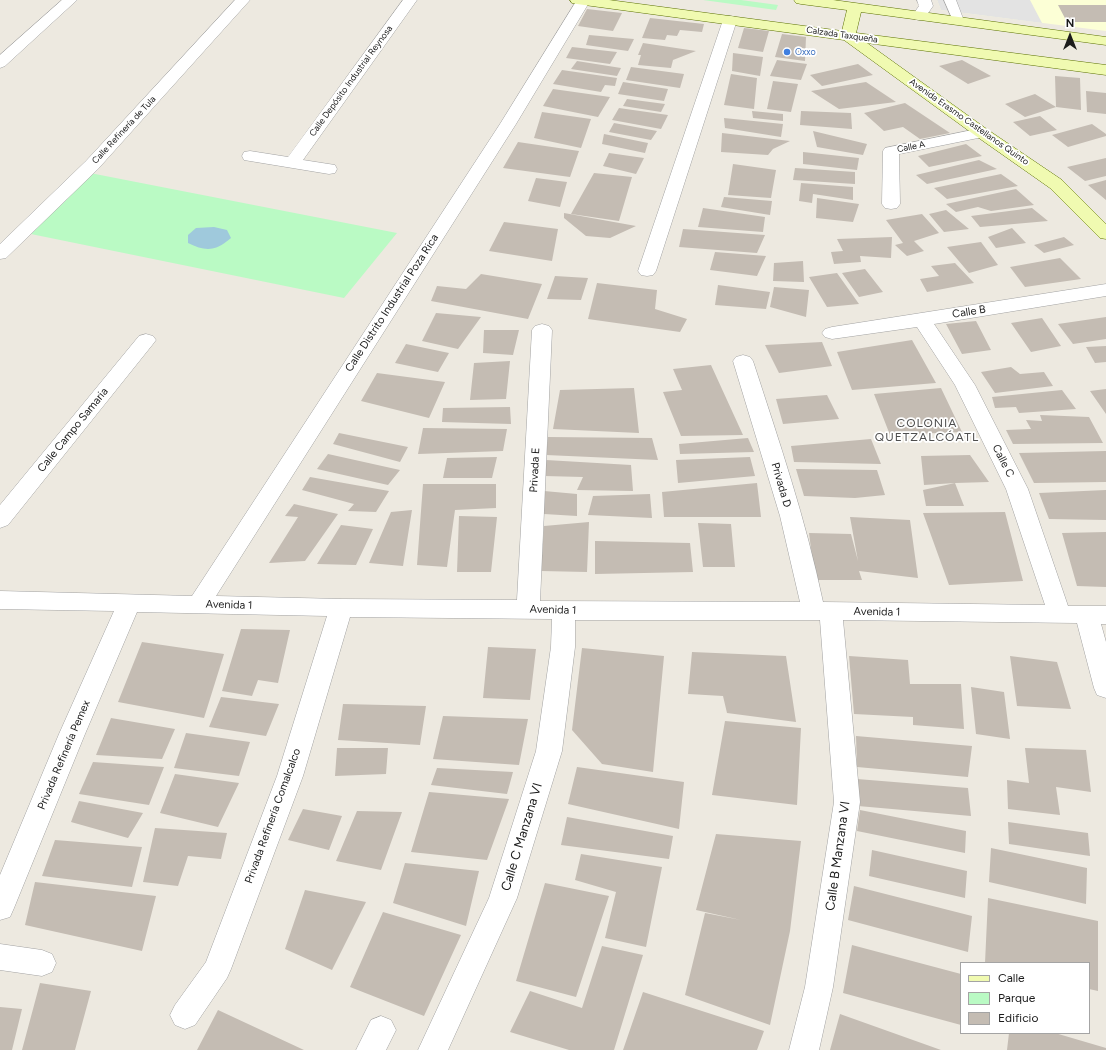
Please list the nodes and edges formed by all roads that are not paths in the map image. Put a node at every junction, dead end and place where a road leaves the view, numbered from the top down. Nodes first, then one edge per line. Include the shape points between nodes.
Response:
1 (70, 0) edge
2 (243, 0) edge
3 (410, 0) edge
4 (580, 0) edge
5 (801, 0) edge
6 (924, 0) edge
7 (950, 0) edge
8 (855, 7) junction
9 (919, 16) junction
10 (730, 20) junction
11 (958, 21) junction
12 (848, 36) junction
13 (1106, 41) edge
14 (0, 63) edge
15 (1106, 70) edge
16 (982, 133) junction
17 (250, 156) dead end
18 (292, 163) junction
19 (330, 169) dead end
20 (891, 204) dead end
21 (1106, 234) edge
22 (0, 254) edge
23 (647, 271) dead end
24 (1106, 290) edge
25 (922, 320) junction
26 (542, 330) dead end
27 (832, 333) dead end
28 (146, 340) dead end
29 (743, 361) dead end
30 (0, 520) edge
31 (0, 600) edge
32 (130, 602) junction
33 (199, 604) junction
34 (341, 608) junction
35 (528, 609) junction
36 (564, 610) junction
37 (822, 611) junction
38 (1060, 614) junction
39 (1097, 615) edge
40 (1106, 688) edge
41 (0, 908) edge
42 (0, 957) edge
43 (42, 964) dead end
44 (185, 1015) dead end
45 (433, 1050) edge
46 (804, 1050) edge

1 - 14 street
2 - 22 street, Calle Refinería de Tula via 92,165
3 - 18 street, Calle Depósito Industrial Reynosa
4 - 10 main road, Calzada Taxqueña
4 - 33 street, Calle Distrito Industrial Poza Rica via 508,124
5 - 8 main road
6 - 9 street via 926,6
7 - 11 lane
8 - 9 main road
8 - 12 main road
9 - 11 main road
10 - 12 main road, Calzada Taxqueña
10 - 23 street
11 - 13 main road
12 - 15 main road, Calzada Taxqueña
12 - 16 main road, Avenida Erasmo Castellanos Quinto
16 - 20 street, Calle A via 891,151
16 - 21 main road, Avenida Erasmo Castellanos Quinto via 1056,184
17 - 18 street
18 - 19 street
24 - 25 street, Calle B
25 - 27 street, Calle B
25 - 38 street, Calle C via 965,385 1017,489
26 - 35 street, Privada E
28 - 30 street, Calle Campo Samaria
29 - 37 street, Privada D via 777,468 808,585
31 - 32 street, Avenida 1
32 - 33 street, Avenida 1
32 - 41 street, Privada Refinería Pemex
33 - 34 street, Avenida 1
34 - 35 street, Avenida 1
34 - 44 street, Privada Refinería Comalcalco via 290,776 216,969
35 - 36 street, Avenida 1
36 - 37 street, Avenida 1
36 - 45 street, Calle C Manzana VI via 563,647 549,751 503,898
37 - 38 street, Avenida 1
37 - 46 street, Calle B Manzana VI via 847,802 819,987
38 - 39 street, Avenida 1
39 - 40 street
42 - 43 street

